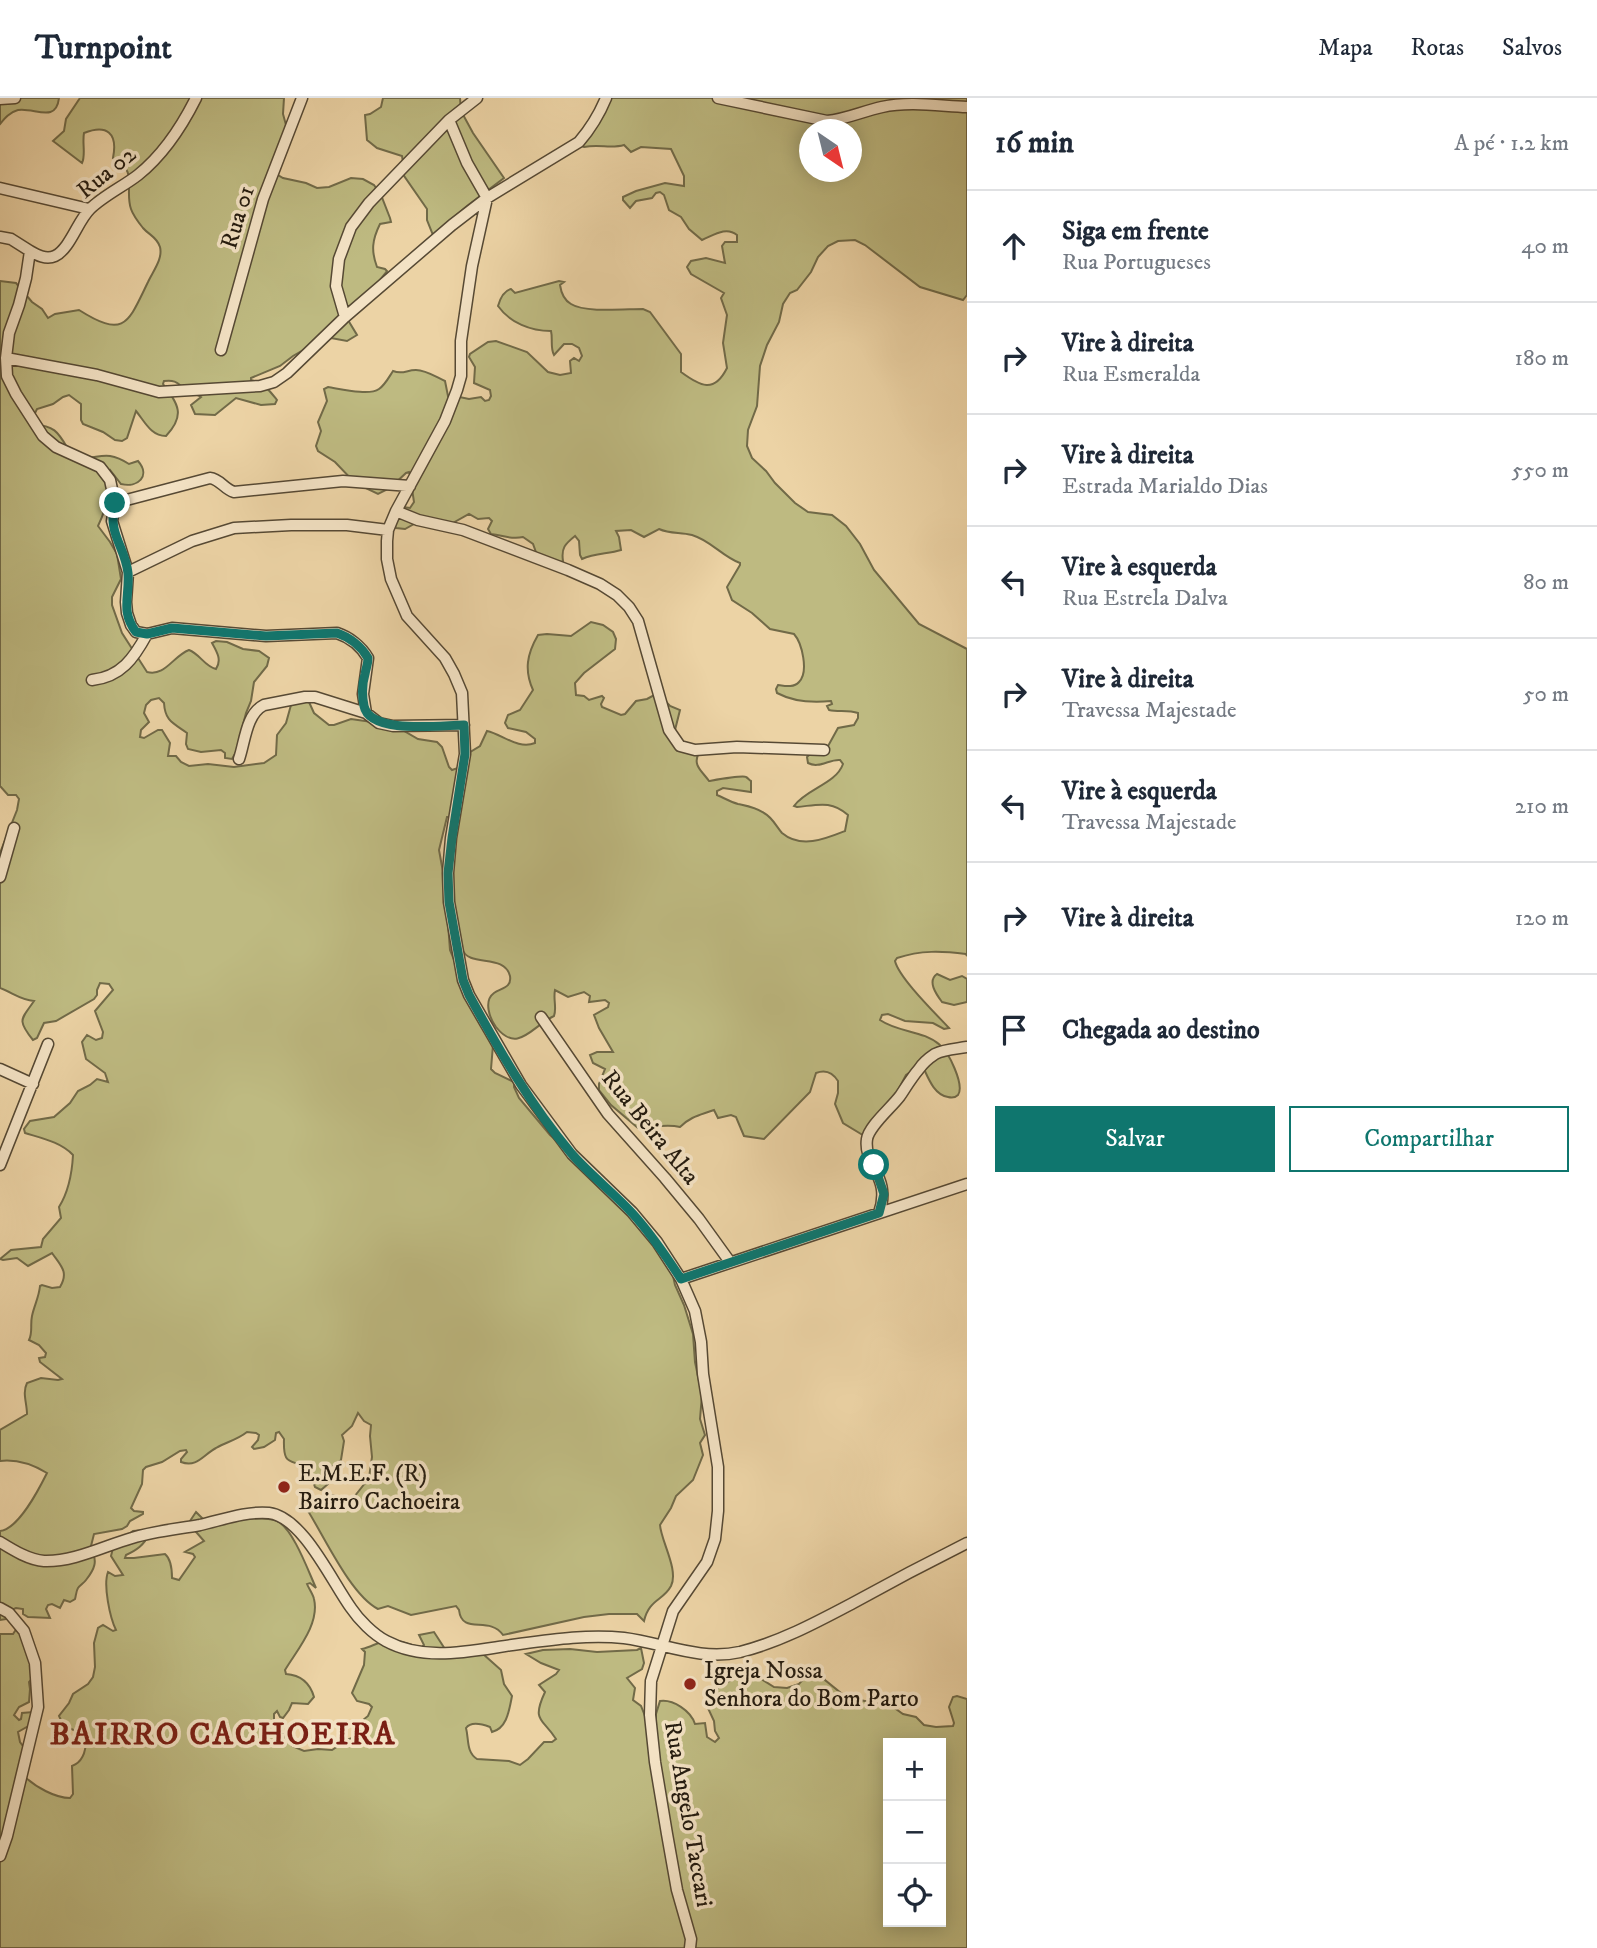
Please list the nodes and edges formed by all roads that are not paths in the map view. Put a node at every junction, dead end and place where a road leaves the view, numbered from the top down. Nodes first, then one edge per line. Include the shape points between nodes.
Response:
1 (15, 98) edge
2 (197, 98) edge
3 (302, 98) edge
4 (477, 98) edge
5 (606, 98) edge
6 (718, 98) edge
7 (0, 99) edge
8 (967, 107) edge
9 (449, 120) junction
10 (0, 188) edge
11 (487, 198) junction
12 (89, 209) junction
13 (0, 236) edge
14 (30, 251) junction
15 (345, 317) junction
16 (221, 350) dead end
17 (5, 358) junction
18 (410, 486) junction
19 (115, 503) junction
20 (396, 511) junction
21 (388, 530) junction
22 (128, 572) junction
23 (147, 634) junction
24 (92, 680) dead end
25 (366, 713) junction
26 (464, 725) junction
27 (824, 750) dead end
28 (239, 759) dead end
29 (14, 828) dead end
30 (0, 877) edge
31 (541, 1017) dead end
32 (48, 1044) dead end
33 (967, 1047) edge
34 (0, 1069) edge
35 (33, 1084) junction
36 (0, 1166) edge
37 (967, 1184) edge
38 (879, 1213) junction
39 (730, 1262) junction
40 (681, 1279) junction
41 (0, 1542) edge
42 (967, 1543) edge
43 (0, 1608) edge
44 (662, 1646) junction
45 (0, 1856) edge
46 (691, 1943) edge
47 (702, 1948) edge

1 - 7 street
2 - 12 street, Rua 02 via 156,158
3 - 16 street, Rua 01 via 263,199
4 - 9 street
5 - 11 street via 579,142
6 - 8 street via 827,121 898,105
9 - 11 street
9 - 15 street via 351,227 339,259 336,286
10 - 12 street
11 - 15 street
11 - 18 street via 460,341 461,376 444,421
12 - 14 street, Rua 02 via 55,256 40,257
13 - 14 street
14 - 17 street
15 - 17 street via 287,373 260,386 159,392
17 - 19 street via 7,376 43,436 100,467 110,480
18 - 19 street via 343,481 234,492 209,478
18 - 20 street
19 - 22 street via 112,521
20 - 21 street
20 - 27 street via 463,530 568,570 617,595 638,621 669,730 680,746 695,750
21 - 22 street via 333,525 234,528 192,541
21 - 26 street, Rua Angelo Taccari via 387,559 397,596 407,616 454,674 462,693
22 - 23 street via 127,613 136,632
23 - 24 street via 122,670
23 - 25 street via 172,628 266,636 344,635 368,658 363,694
25 - 26 street via 393,726
25 - 28 street via 315,697 264,705 251,719
26 - 40 street, Rua Angelo Taccari via 465,754 448,873 463,980 521,1085 552,1128 632,1212
29 - 30 street
31 - 39 street, Rua Beira Alta via 608,1114
32 - 35 street
33 - 38 street via 939,1052 929,1059 870,1132 868,1151 884,1194
34 - 35 street
35 - 36 street
37 - 38 street
38 - 39 street
39 - 40 street
40 - 44 street, Rua Angelo Taccari via 695,1311 701,1342 718,1467 718,1511 707,1562 673,1611
41 - 44 street via 43,1561 156,1532 272,1513 291,1523 307,1540 352,1609 370,1628 409,1650 459,1652 590,1636
42 - 44 street via 771,1642 715,1655
43 - 45 street via 24,1631 35,1663 38,1706
44 - 46 street, Rua Angelo Taccari via 651,1681 650,1715 677,1890
46 - 47 street

